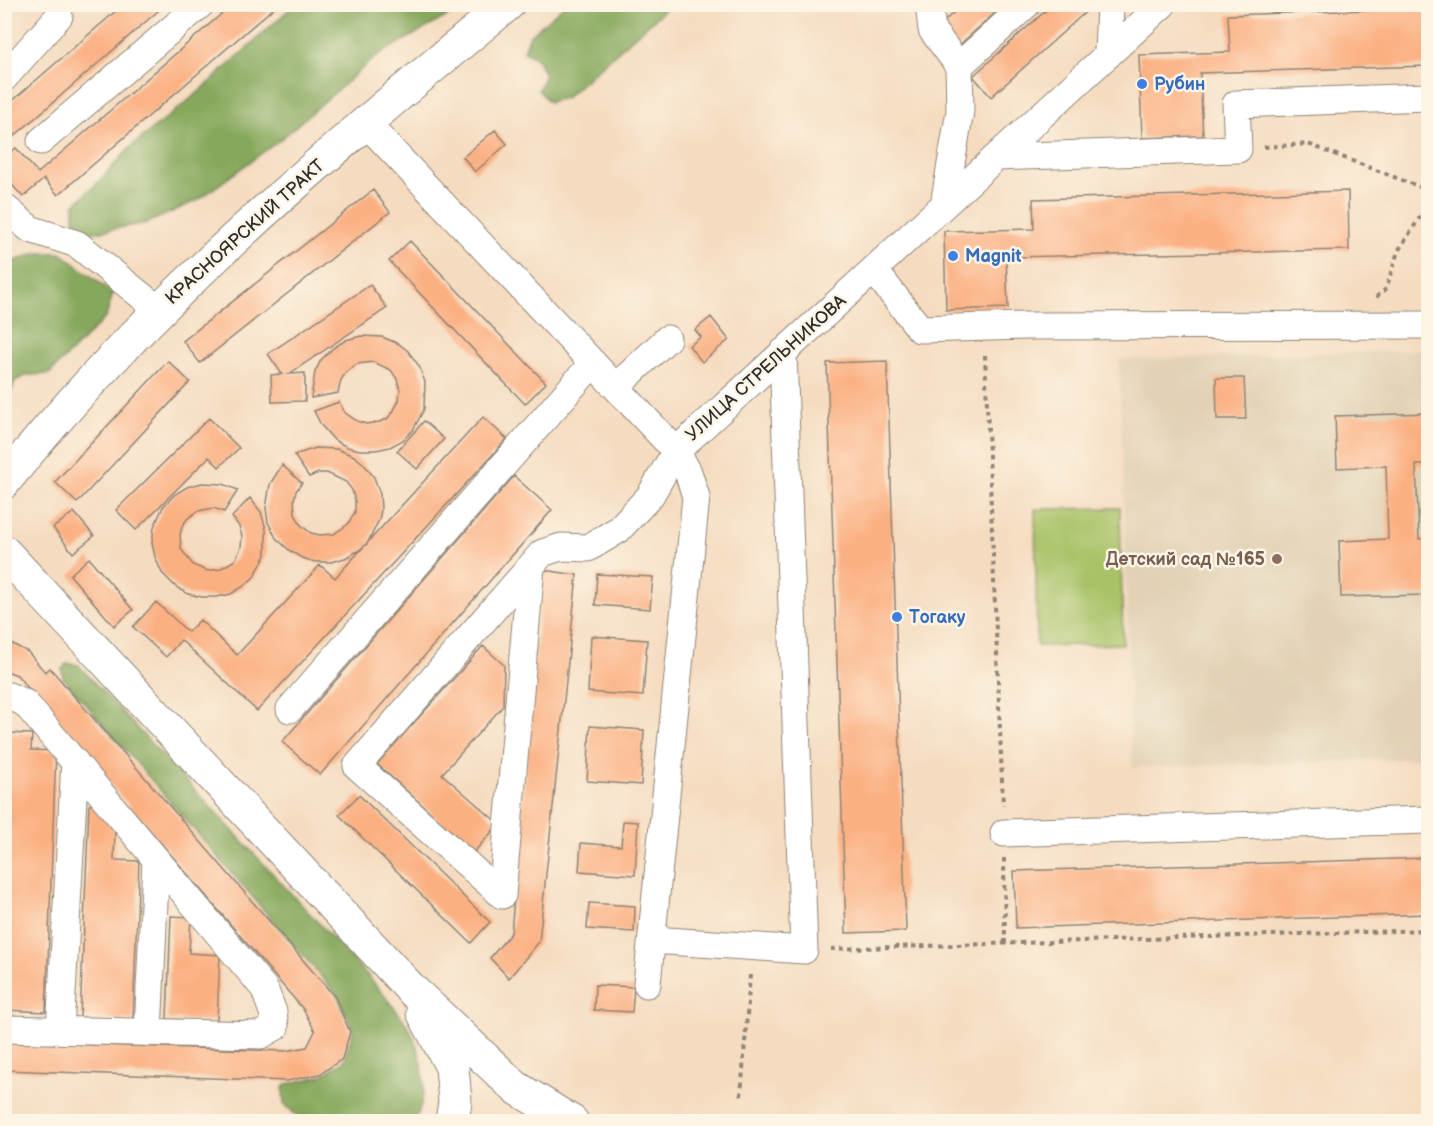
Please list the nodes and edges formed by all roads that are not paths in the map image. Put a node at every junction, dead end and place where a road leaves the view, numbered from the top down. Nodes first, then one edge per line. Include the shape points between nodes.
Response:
1 (201, 4) edge
2 (508, 4) edge
3 (928, 4) edge
4 (1027, 4) edge
5 (1110, 4) edge
6 (1163, 4) edge
7 (59, 16) dead end
8 (1108, 55) junction
9 (959, 66) junction
10 (4, 78) edge
11 (1428, 97) edge
12 (365, 122) junction
13 (41, 141) dead end
14 (997, 157) junction
15 (944, 205) junction
16 (4, 207) edge
17 (874, 270) junction
18 (159, 310) junction
19 (1428, 325) edge
20 (667, 339) dead end
21 (783, 352) junction
22 (592, 363) junction
23 (616, 387) junction
24 (675, 451) junction
25 (4, 482) edge
26 (4, 552) edge
27 (531, 566) junction
28 (4, 696) edge
29 (290, 709) dead end
30 (75, 762) junction
31 (1428, 820) edge
32 (1004, 833) road end
33 (156, 860) junction
34 (652, 940) junction
35 (647, 984) dead end
36 (411, 989) junction
37 (4, 1029) edge
38 (60, 1030) junction
39 (148, 1033) junction
40 (452, 1122) edge
41 (572, 1122) edge

1 - 13 street
2 - 12 main road, КРАСНОЯРСКИЙ ТРАКТ
3 - 9 street via 932,30
4 - 9 street
5 - 8 street
6 - 8 street, УЛИЦА СТРЕЛЬНИКОВА
7 - 10 street
8 - 14 street, УЛИЦА СТРЕЛЬНИКОВА
9 - 15 street via 960,111
11 - 14 street via 1236,104 1238,149
12 - 18 main road, КРАСНОЯРСКИЙ ТРАКТ
12 - 22 street, УЛИЦА СТРЕЛЬНИКОВА
14 - 15 street, УЛИЦА СТРЕЛЬНИКОВА
15 - 17 street, УЛИЦА СТРЕЛЬНИКОВА
16 - 18 street via 30,229 77,244
17 - 19 street via 920,328
17 - 21 street, УЛИЦА СТРЕЛЬНИКОВА
18 - 25 main road, КРАСНОЯРСКИЙ ТРАКТ via 99,372
20 - 23 street
21 - 24 street, УЛИЦА СТРЕЛЬНИКОВА
21 - 34 street via 804,950
22 - 23 street, УЛИЦА СТРЕЛЬНИКОВА
22 - 29 street
23 - 24 street, УЛИЦА СТРЕЛЬНИКОВА
24 - 27 street via 650,496 618,530 588,548 561,547 542,553
24 - 34 street via 688,472 696,497
26 - 36 main road
27 - 27 street via 503,884 502,895 357,766
28 - 30 street via 25,703
30 - 33 street
30 - 38 street
31 - 32 street
33 - 39 street
33 - 39 street via 264,988 275,1027 261,1035
34 - 35 street
36 - 40 main road via 452,1067
36 - 41 main road via 515,1087
37 - 38 street
38 - 39 street

